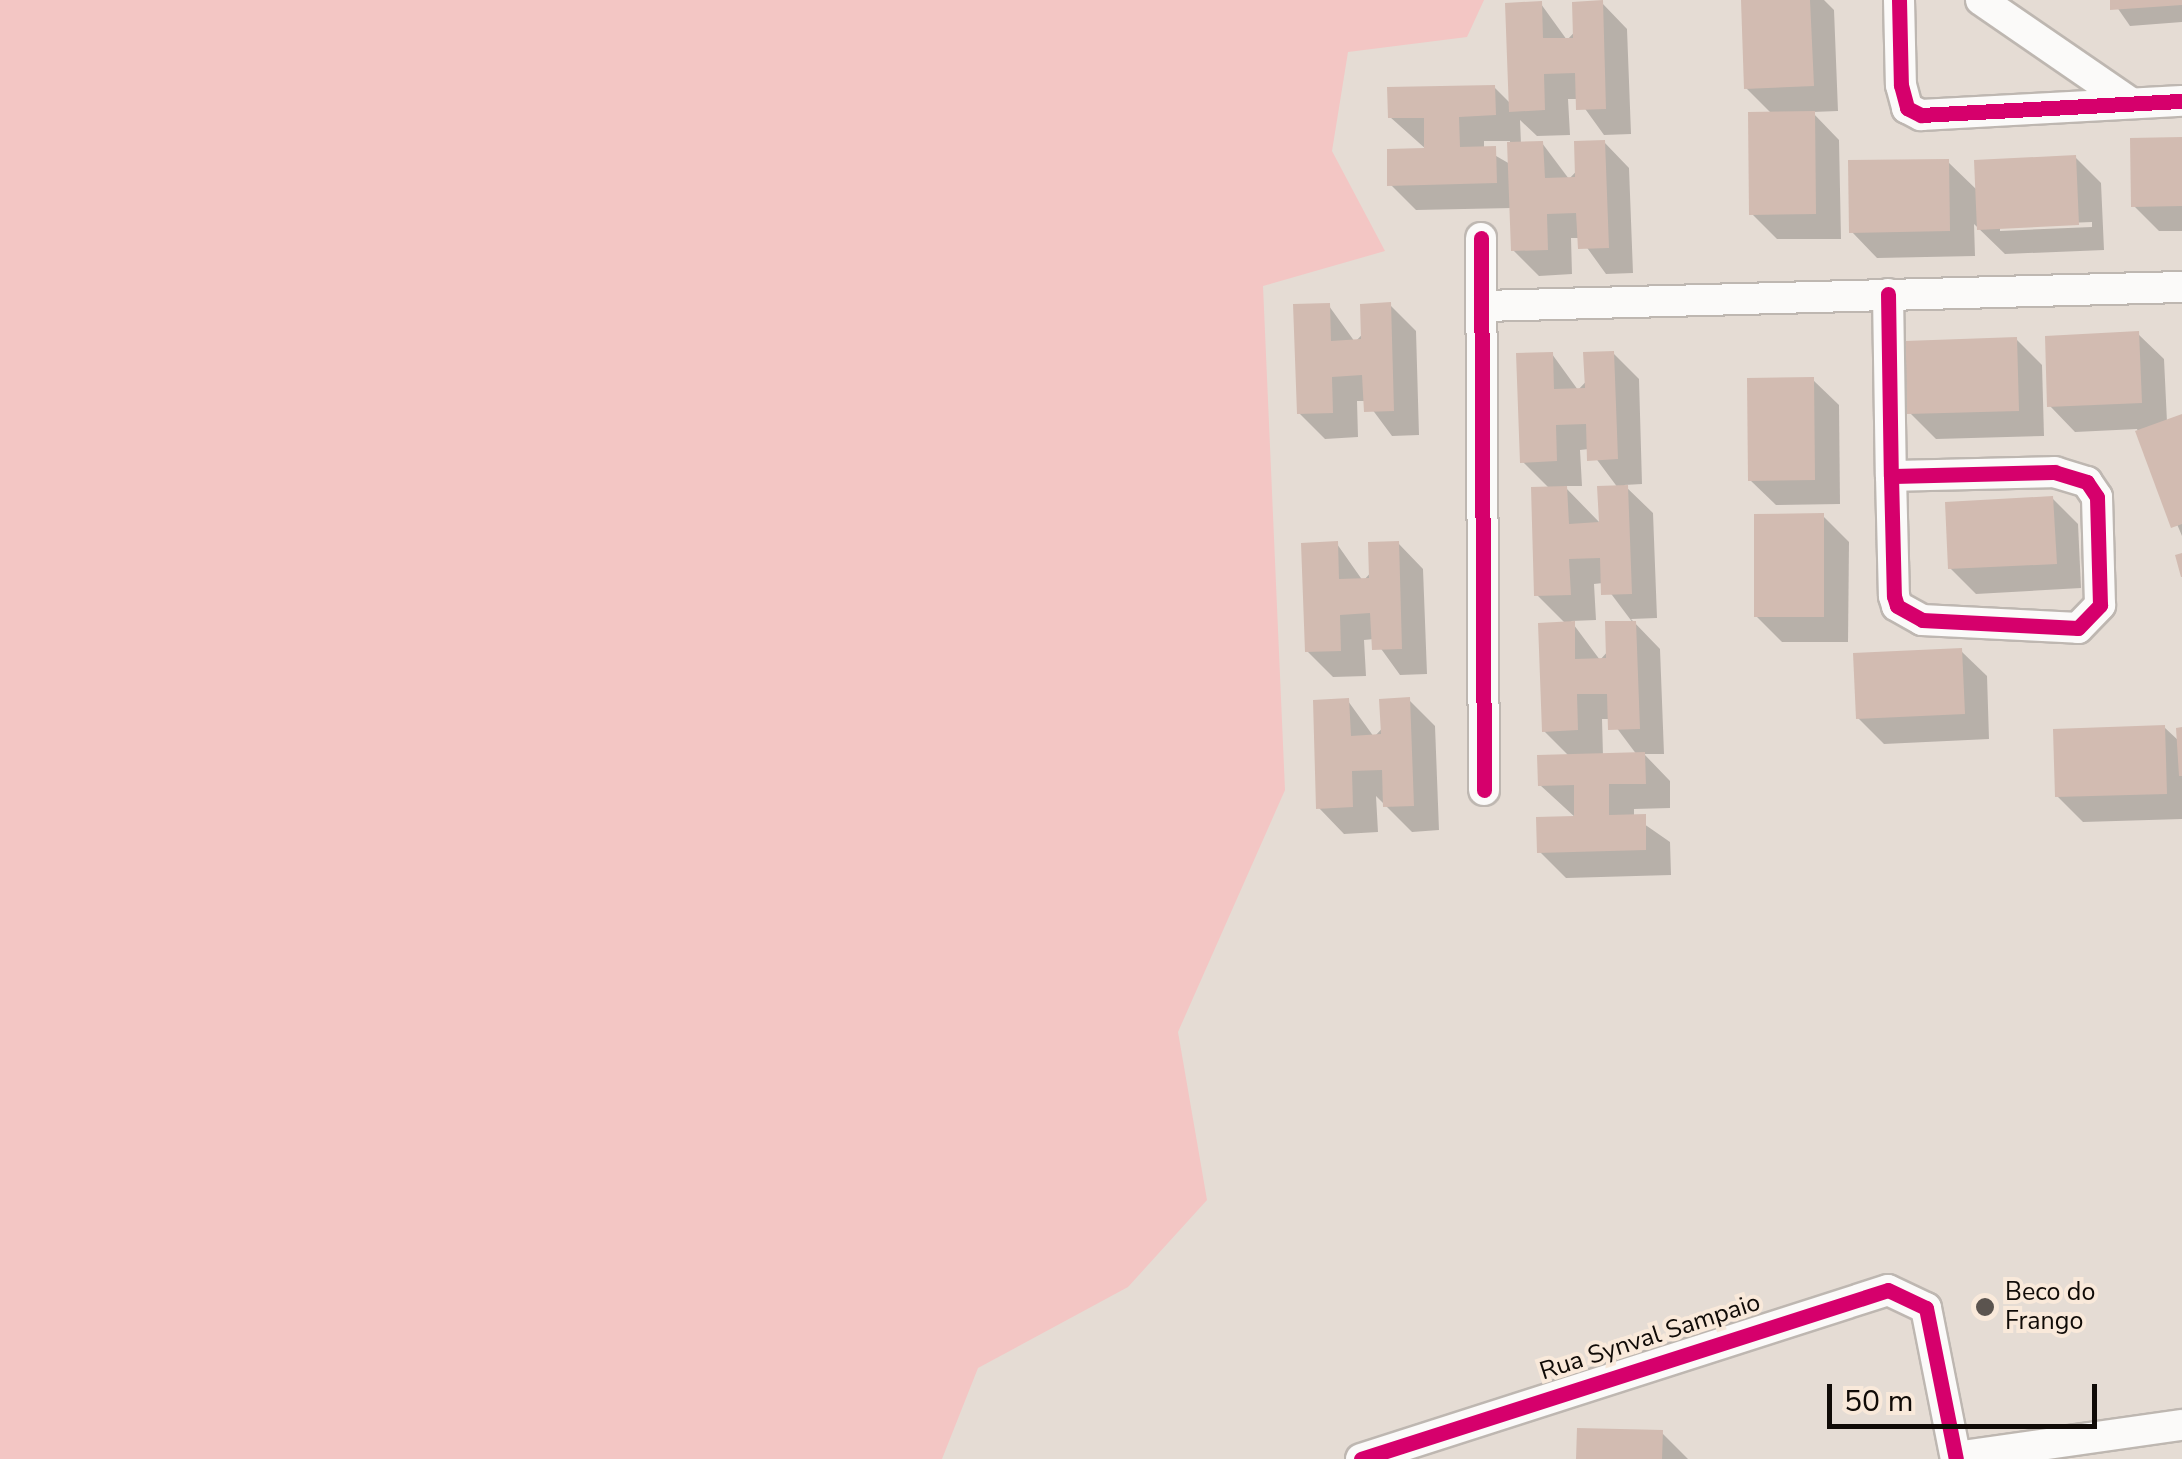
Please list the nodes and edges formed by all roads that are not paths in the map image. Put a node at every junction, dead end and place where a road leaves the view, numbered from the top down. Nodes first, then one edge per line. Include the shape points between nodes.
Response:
1 (1899, 0) edge
2 (1981, 0) edge
3 (2182, 101) edge
4 (2131, 103) junction
5 (1482, 238) dead end
6 (2182, 287) edge
7 (1888, 294) junction
8 (1484, 306) junction
9 (1891, 476) junction
10 (1484, 790) dead end
11 (2182, 1425) edge
12 (1956, 1458) edge
13 (1361, 1459) edge

1 - 4 street via 1901,85 1911,112
2 - 4 street
3 - 4 street
5 - 8 street
6 - 7 street
7 - 8 street
7 - 9 street
8 - 10 street
9 - 9 street via 1894,596 1908,616 2078,628 2100,605 2097,496 2087,482 2056,472
11 - 12 street
12 - 13 street, Rua Synval Sampaio via 1926,1308 1888,1290

